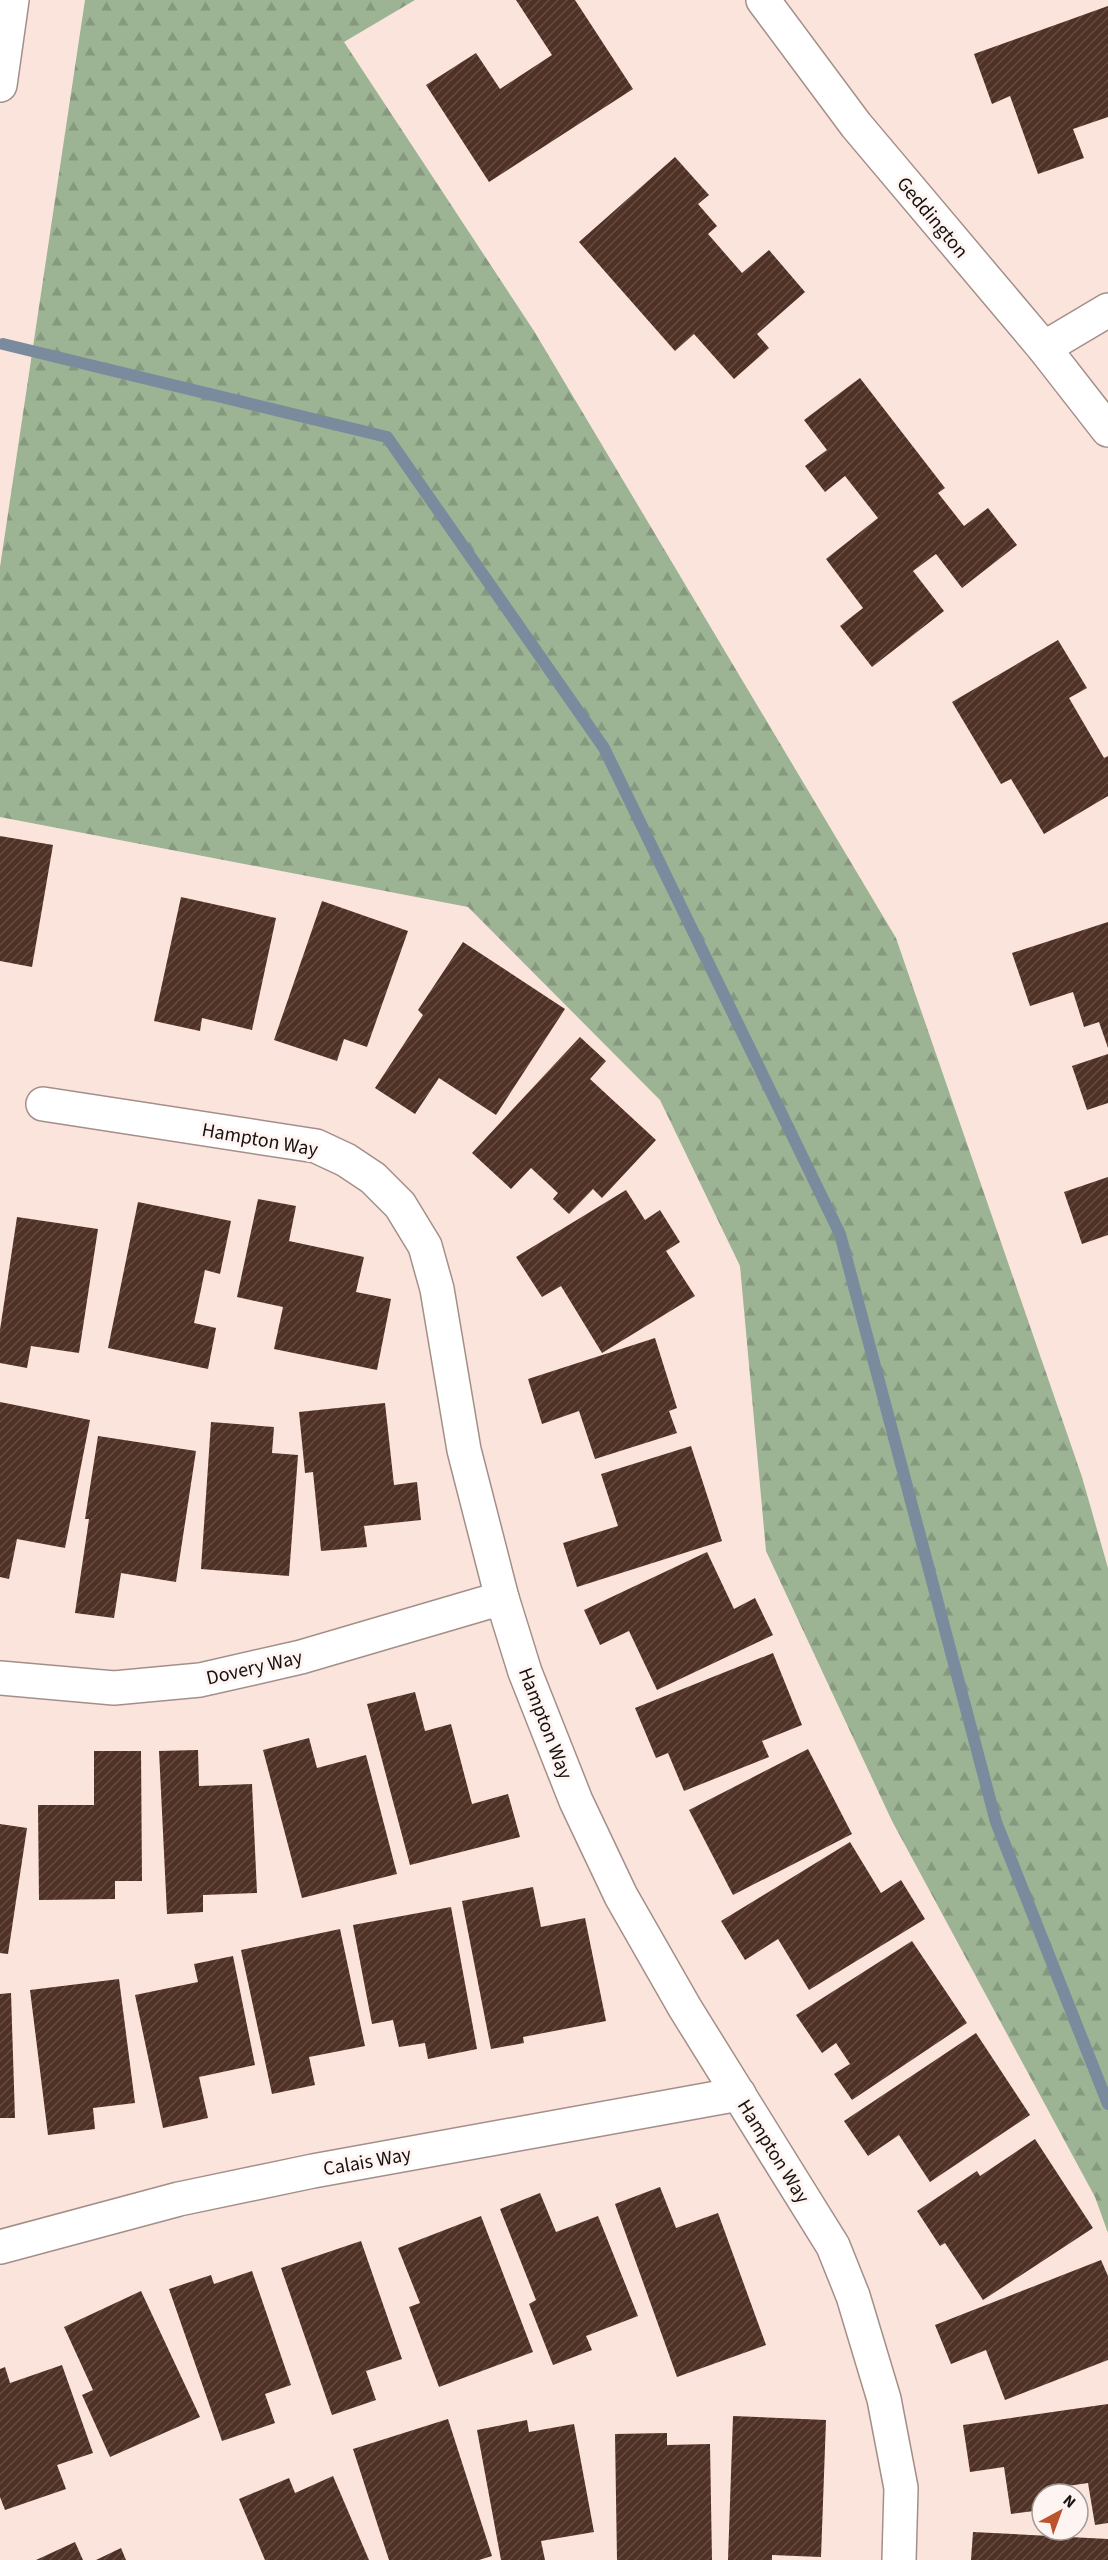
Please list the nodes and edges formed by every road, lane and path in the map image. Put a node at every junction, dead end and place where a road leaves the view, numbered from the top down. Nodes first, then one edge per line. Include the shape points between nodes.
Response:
1 (12, 0) edge
2 (763, 0) edge
3 (0, 85) edge
4 (1108, 310) edge
5 (1044, 348) junction
6 (1108, 430) edge
7 (43, 1104) dead end
8 (502, 1598) junction
9 (0, 1677) edge
10 (739, 2094) junction
11 (0, 2247) edge
12 (899, 2560) edge

1 - 3 street
2 - 5 street, Geddington via 856,125
4 - 5 street
5 - 6 street, Geddington
7 - 8 street, Hampton Way via 316,1146 346,1160 400,1205 425,1246 437,1289 464,1450
8 - 9 street, Dovery Way via 300,1656 200,1680 114,1688
8 - 10 street, Hampton Way via 525,1672 576,1801 616,1886
10 - 11 street, Calais Way via 190,2196
10 - 12 street, Hampton Way via 833,2246 853,2296 884,2399 902,2488

